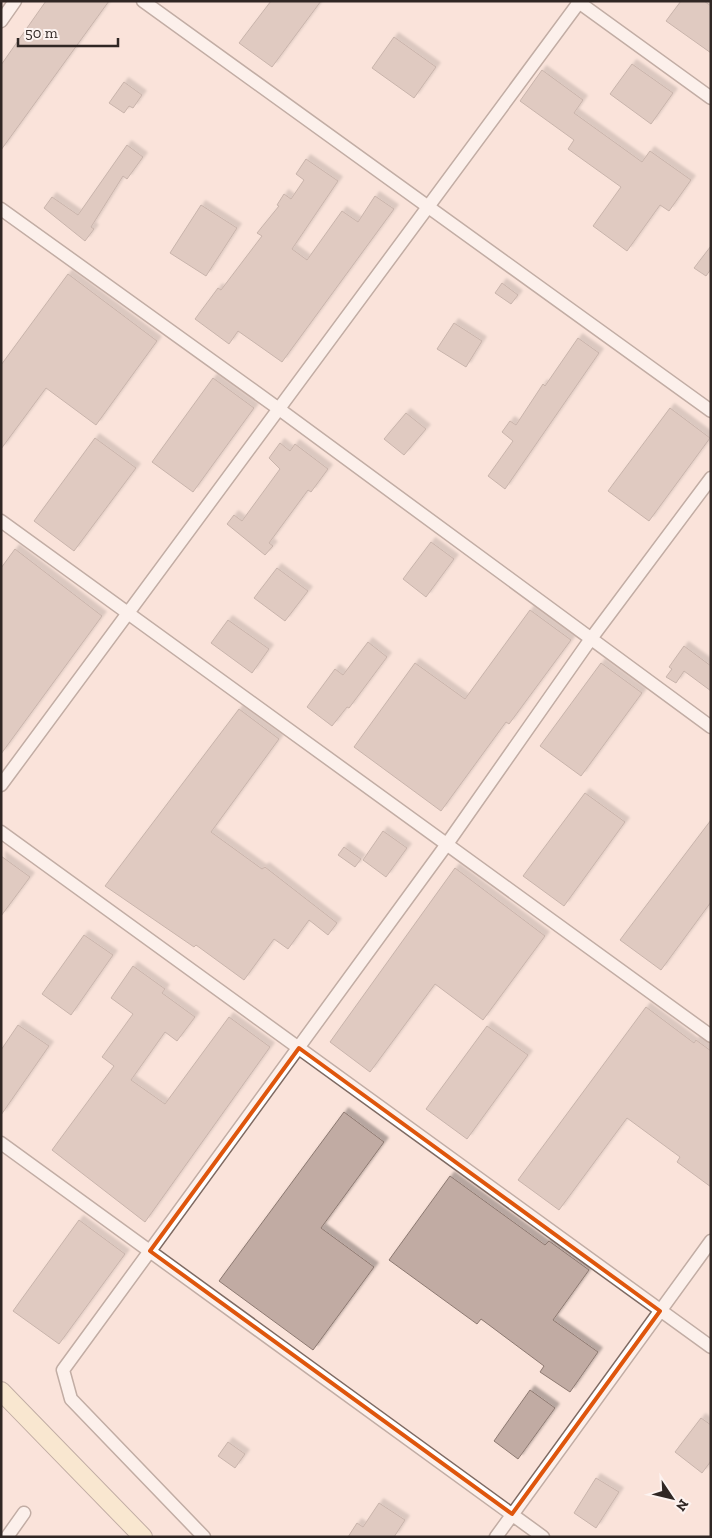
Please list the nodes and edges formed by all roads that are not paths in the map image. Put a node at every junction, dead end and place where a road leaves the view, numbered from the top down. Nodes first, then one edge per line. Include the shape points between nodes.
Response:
1 (16, 1) edge
2 (143, 1) edge
3 (578, 2) edge
4 (1, 21) edge
5 (711, 98) edge
6 (428, 207) junction
7 (1, 209) edge
8 (279, 409) junction
9 (711, 411) edge
10 (711, 478) edge
11 (1, 521) edge
12 (128, 613) junction
13 (590, 640) junction
14 (711, 727) edge
15 (1, 784) edge
16 (1, 832) edge
17 (447, 844) junction
18 (711, 1036) edge
19 (299, 1048) junction
20 (1, 1143) edge
21 (711, 1241) edge
22 (150, 1251) junction
23 (660, 1310) junction
24 (711, 1347) edge
25 (1, 1391) edge
26 (24, 1513) dead end
27 (512, 1514) junction
28 (7, 1537) edge
29 (143, 1537) edge
30 (204, 1537) edge
31 (496, 1537) edge
32 (543, 1537) edge

1 - 4 street
2 - 6 street
3 - 5 street
3 - 6 street
6 - 8 street
6 - 9 street
7 - 8 street
8 - 12 street
8 - 13 street
10 - 13 street
11 - 12 street
12 - 15 street
12 - 17 street
13 - 14 street
13 - 17 street
16 - 19 street
17 - 18 street
17 - 19 street
19 - 22 street
19 - 23 street
20 - 22 street
21 - 23 street
22 - 27 street
22 - 30 street via 63,1370 71,1399
23 - 24 street
23 - 27 street
25 - 29 street
26 - 28 street
27 - 31 street
27 - 32 street

